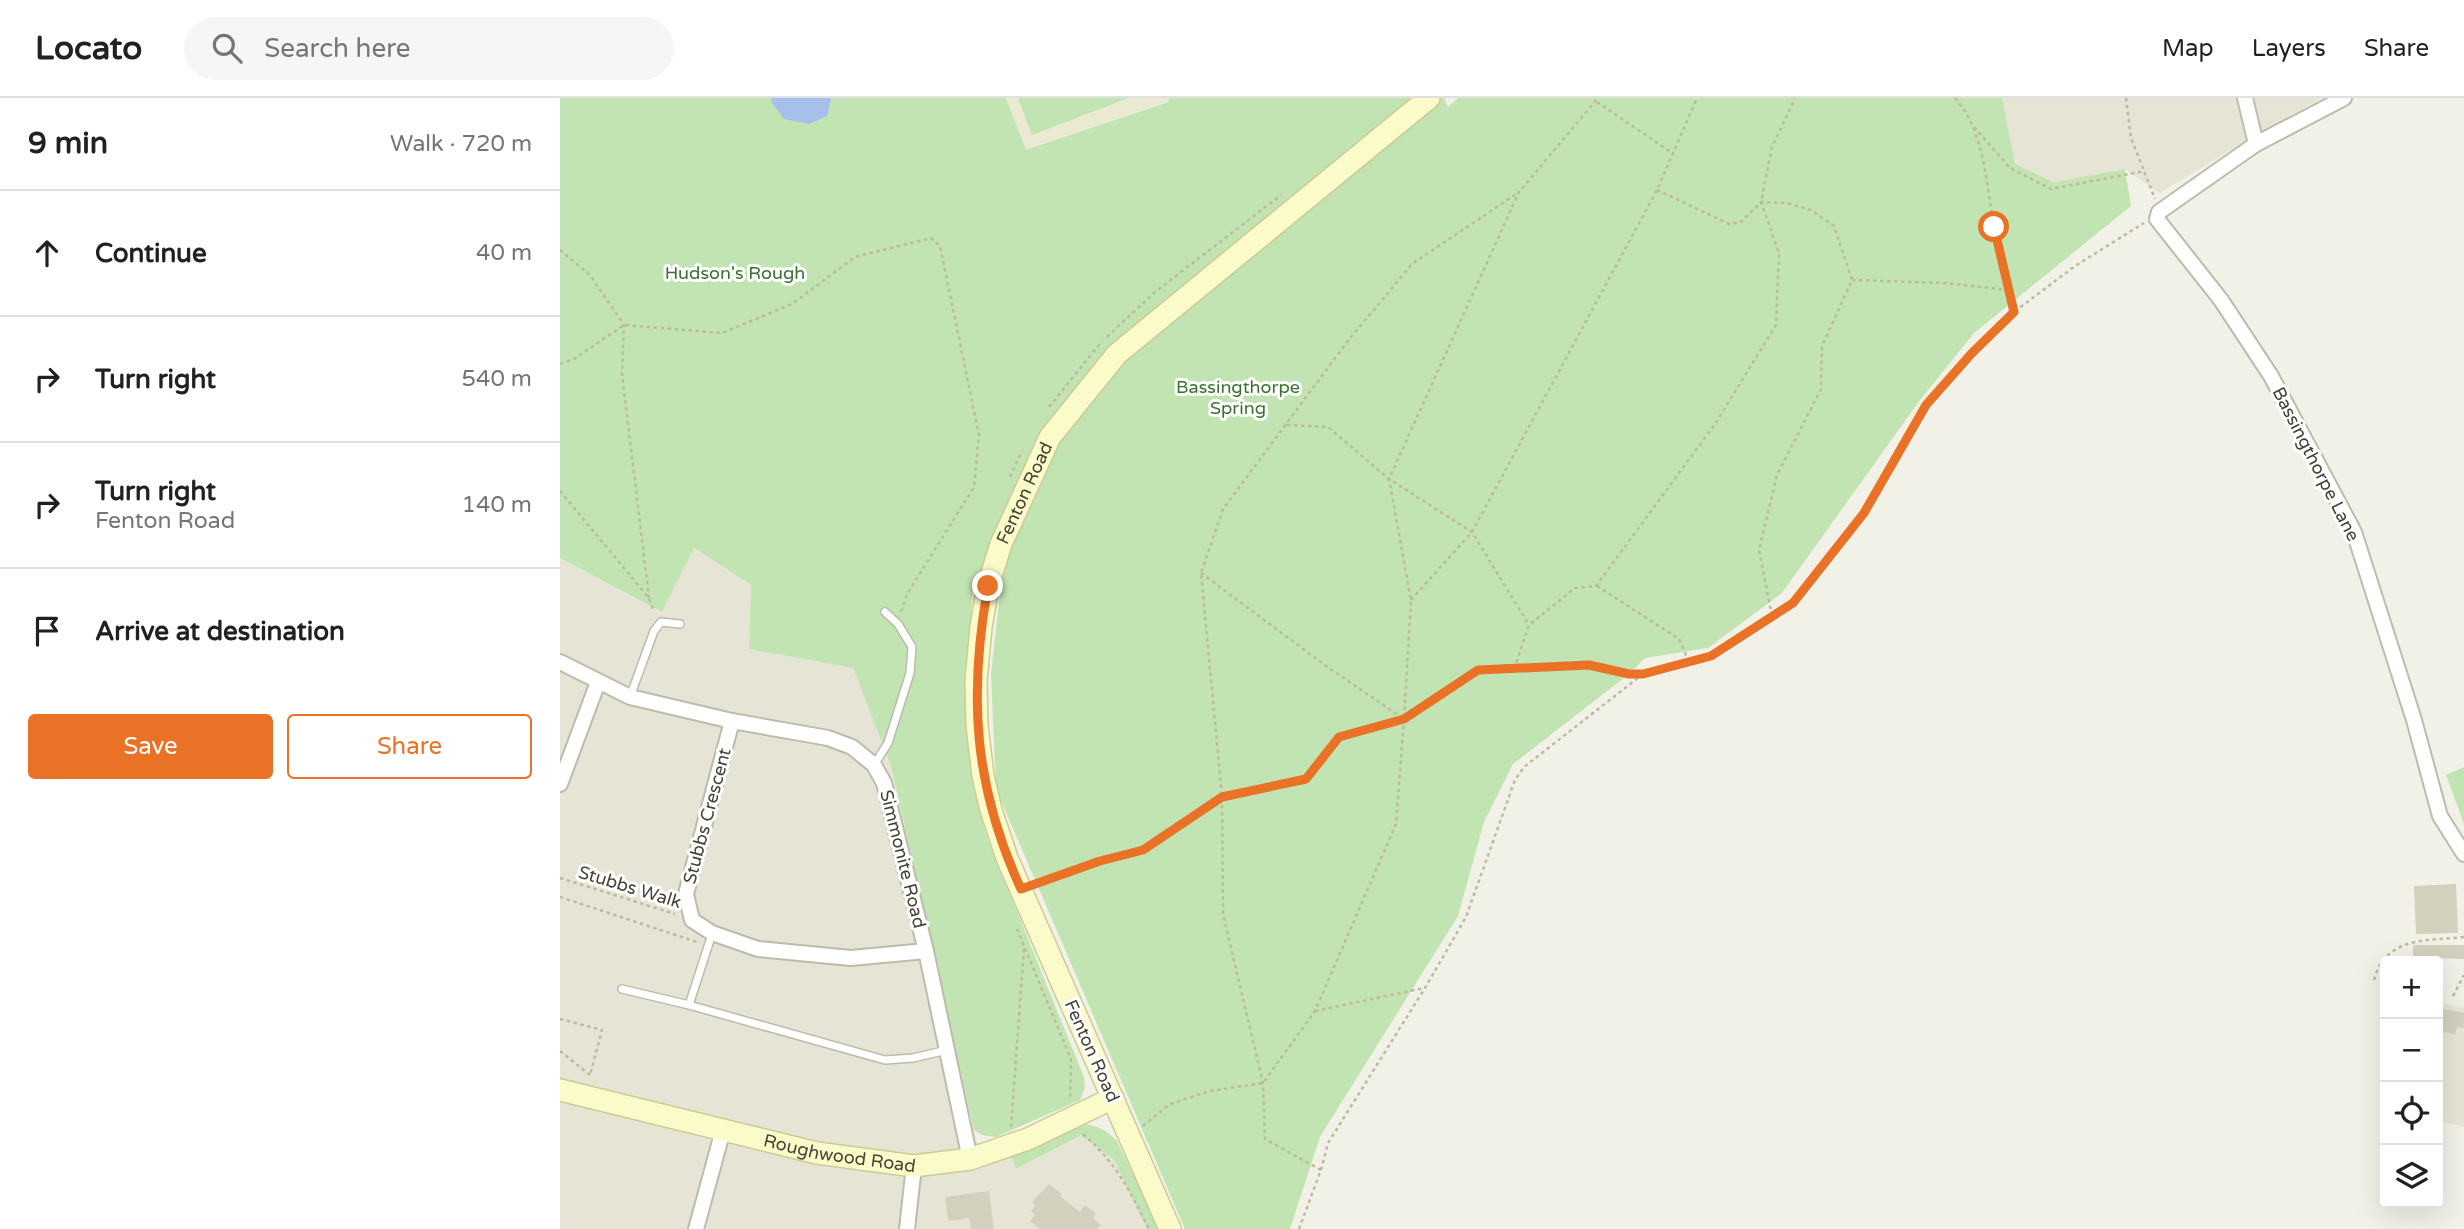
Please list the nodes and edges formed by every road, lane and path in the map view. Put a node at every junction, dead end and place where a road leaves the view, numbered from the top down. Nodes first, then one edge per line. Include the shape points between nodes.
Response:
1 (1429, 98) edge
2 (1697, 98) edge
3 (1795, 98) edge
4 (1955, 98) edge
5 (2126, 98) edge
6 (2245, 98) edge
7 (2344, 98) edge
8 (1597, 99) edge
9 (1972, 124) junction
10 (2256, 144) junction
11 (1672, 153) junction
12 (2145, 171) junction
13 (1657, 190) junction
14 (1520, 192) junction
15 (1281, 194) dead end
16 (1761, 202) junction
17 (2158, 215) junction
18 (560, 250) edge
19 (1852, 280) junction
20 (2009, 290) junction
21 (2014, 312) junction
22 (624, 325) junction
23 (560, 364) edge
24 (1049, 407) dead end
25 (1285, 425) junction
26 (1024, 448) dead end
27 (1390, 480) junction
28 (1009, 481) dead end
29 (560, 491) edge
30 (1472, 532) junction
31 (1201, 573) junction
32 (1596, 586) junction
33 (649, 598) junction
34 (1412, 600) junction
35 (885, 611) dead end
36 (1772, 616) junction
37 (661, 622) junction
38 (680, 624) dead end
39 (898, 624) junction
40 (1529, 625) junction
41 (560, 662) edge
42 (1689, 662) junction
43 (1514, 669) junction
44 (1643, 674) junction
45 (598, 682) junction
46 (630, 696) junction
47 (1404, 719) junction
48 (732, 721) junction
49 (874, 765) junction
50 (560, 784) edge
51 (1222, 797) junction
52 (2464, 854) edge
53 (560, 878) edge
54 (1021, 889) junction
55 (560, 897) edge
56 (1023, 917) junction
57 (692, 920) junction
58 (2464, 937) edge
59 (710, 939) junction
60 (1024, 946) junction
61 (926, 951) junction
62 (2464, 975) edge
63 (2374, 980) dead end
64 (1425, 988) junction
65 (622, 989) dead end
66 (2453, 996) dead end
67 (689, 1005) junction
68 (1315, 1012) junction
69 (560, 1019) edge
70 (947, 1050) junction
71 (560, 1051) edge
72 (1264, 1083) junction
73 (560, 1090) edge
74 (1113, 1098) junction
75 (1070, 1119) junction
76 (723, 1130) junction
77 (1129, 1137) junction
78 (1005, 1147) junction
79 (971, 1159) junction
80 (915, 1166) junction
81 (1321, 1170) junction
82 (696, 1229) edge
83 (906, 1229) edge
84 (1149, 1229) edge
85 (1170, 1229) edge
86 (1299, 1229) edge

1 - 54 street, Fenton Road via 1117,354 1050,437 1000,544 988,586 976,681 983,776
2 - 11 path
3 - 16 path via 1772,147
4 - 9 path
5 - 12 path via 2131,138
6 - 10 street
7 - 10 street
8 - 11 path
8 - 14 path
9 - 12 path via 2010,168 2051,189
9 - 20 path
10 - 17 street
11 - 13 path
12 - 17 path
13 - 16 path via 1729,225 1741,222
13 - 30 path
14 - 25 path via 1412,264
14 - 27 path
15 - 24 path via 1155,292 1097,347
16 - 19 path via 1811,210 1835,226
16 - 32 path via 1779,253 1776,325 1715,424
17 - 21 path via 2075,266
17 - 52 street, Bassingthorpe Lane via 2271,376 2354,531 2441,816
18 - 22 path via 590,275
19 - 20 path
19 - 36 path via 1822,346 1821,389 1777,475 1759,550
20 - 21 path
21 - 36 path via 1926,405 1864,513 1793,603
22 - 23 path
22 - 33 path via 622,374
22 - 39 path via 722,333 792,304 855,257 930,238 940,246 979,435 974,487 907,594
25 - 27 path via 1328,427
25 - 31 path via 1223,509
26 - 28 path
27 - 30 path
27 - 34 path
29 - 33 path
30 - 34 path
30 - 40 path
31 - 47 path
31 - 51 path
32 - 40 path via 1575,588
32 - 42 path via 1679,639
33 - 37 path
34 - 47 path
35 - 39 lane
36 - 42 path via 1711,656
37 - 38 lane
37 - 46 lane
39 - 49 lane via 912,647 910,673 888,743
40 - 43 path
41 - 45 street
42 - 44 path
43 - 44 path via 1589,665
43 - 47 path via 1478,670
44 - 64 path via 1524,767 1515,780 1466,917
45 - 46 street
45 - 50 street
46 - 48 street
47 - 51 path via 1339,737 1306,779
47 - 68 path via 1396,824
48 - 49 street via 828,738 852,747
48 - 57 street, Stubbs Crescent via 686,894
49 - 61 street, Simmonite Road via 884,783
51 - 54 path via 1143,850
51 - 72 path via 1223,914
53 - 57 path, Stubbs Walk
54 - 56 street, Fenton Road
55 - 59 path
56 - 60 path
56 - 60 path
56 - 74 street, Fenton Road
57 - 59 street
58 - 63 path via 2398,946 2378,967
59 - 61 street via 758,949 851,958
59 - 67 lane
60 - 75 path via 1071,1059
60 - 78 path via 1011,1126
61 - 70 street, Simmonite Road
62 - 66 path
64 - 68 path
64 - 81 path via 1328,1143
65 - 67 lane
67 - 70 lane via 885,1060
68 - 72 path
69 - 71 path via 602,1030 590,1075
70 - 79 street, Simmonite Road
72 - 77 path via 1210,1091 1170,1104
72 - 81 path via 1265,1139
73 - 76 street, Roughwood Road
74 - 75 street, Roughwood Road
74 - 77 street, Fenton Road
75 - 78 street, Roughwood Road
75 - 84 path via 1121,1174
76 - 80 street, Roughwood Road via 817,1153
76 - 82 street
77 - 85 street, Fenton Road
78 - 79 street, Roughwood Road
79 - 80 street, Roughwood Road
80 - 83 street
81 - 86 path

